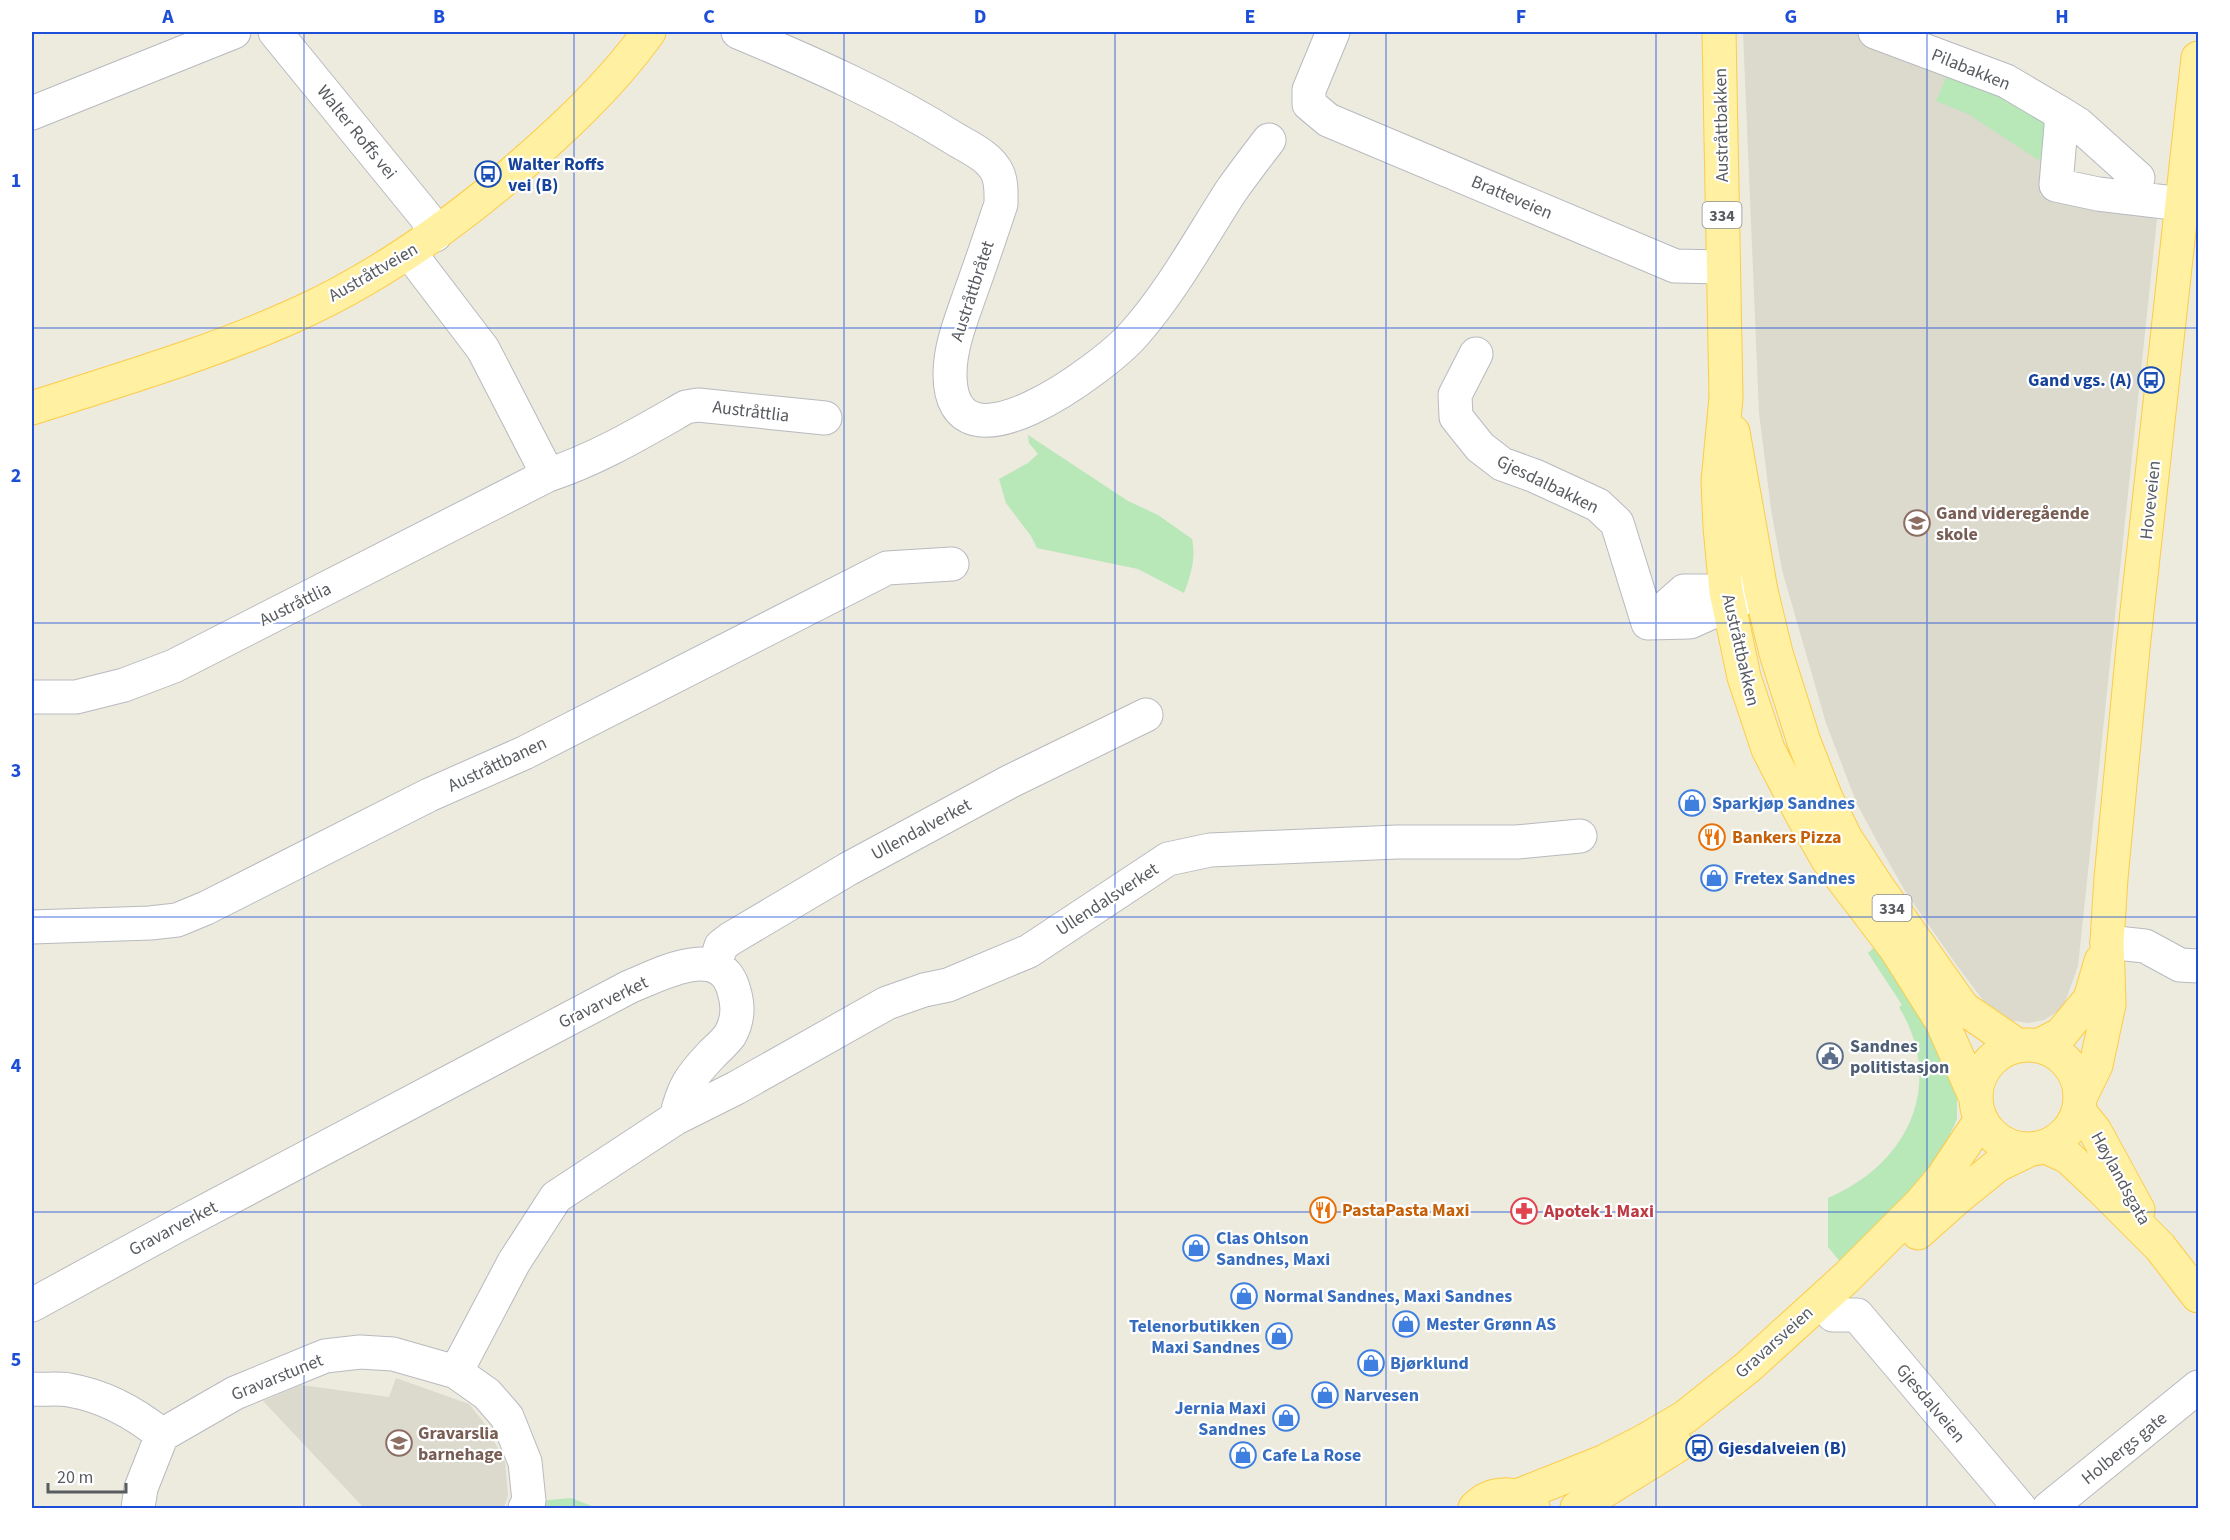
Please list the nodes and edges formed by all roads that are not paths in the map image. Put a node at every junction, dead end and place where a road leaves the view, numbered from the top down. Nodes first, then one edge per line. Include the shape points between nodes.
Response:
1 (234, 32) edge
2 (275, 32) edge
3 (649, 32) edge
4 (738, 32) edge
5 (1334, 32) edge
6 (1719, 32) edge
7 (1875, 32) edge
8 (2199, 58) edge
9 (32, 113) edge
10 (2062, 114) junction
11 (1269, 140) dead end
12 (2138, 178) dead end
13 (2182, 204) junction
14 (422, 244) junction
15 (1723, 267) junction
16 (1476, 354) dead end
17 (1726, 398) junction
18 (32, 408) edge
19 (825, 418) dead end
20 (549, 475) junction
21 (952, 564) dead end
22 (1761, 591) junction
23 (1728, 598) junction
24 (32, 697) edge
25 (1146, 715) dead end
26 (1580, 836) dead end
27 (32, 927) edge
28 (2107, 942) junction
29 (715, 965) junction
30 (2199, 966) edge
31 (2028, 1045) junction
32 (2080, 1103) junction
33 (1977, 1107) junction
34 (676, 1118) junction
35 (2038, 1148) junction
36 (2160, 1248) junction
37 (2199, 1296) edge
38 (32, 1305) edge
39 (1833, 1315) junction
40 (456, 1372) junction
41 (2199, 1387) edge
42 (32, 1389) edge
43 (162, 1435) junction
44 (1525, 1502) edge
45 (138, 1509) edge
46 (525, 1509) edge
47 (1475, 1509) edge
48 (1577, 1509) edge
49 (2020, 1509) edge
50 (2049, 1509) edge

1 - 9 street
2 - 14 street, Walter Roffs vei via 426,217
3 - 14 main road, Austråttveien via 546,144
4 - 11 street, Austråttbråtet via 811,63 932,124 984,156 998,173 1001,204 956,334 950,373 960,410 976,420 1021,414 1077,383 1132,336 1164,296
5 - 15 street, Bratteveien via 1309,90 1309,104 1328,120 1675,266
6 - 15 main road, Austråttbakken / 334
7 - 10 street, Pilabakken via 2006,81
8 - 13 main road, Hoveveien
10 - 12 street, Pilabakken
10 - 13 street via 2056,185
13 - 28 main road, Hoveveien via 2133,648
14 - 18 main road, Austråttveien via 357,284 254,333
14 - 20 street
15 - 17 main road, Austråttbakken / 334
16 - 23 street, Gjesdalbakken via 1455,395 1456,417 1480,447 1502,464 1598,505 1617,523 1648,623 1684,591
17 - 22 main road, Austråttbakken / 334
17 - 23 main road, Austråttbakken / 334 via 1718,481
19 - 20 street, Austråttlia via 686,407 599,454
20 - 24 street, Austråttlia via 174,666 124,685 76,697
21 - 27 street, Austråttbanen via 887,568 524,753 429,795 177,920
22 - 23 street, Gjesdalbakken
22 - 31 main road, Austråttbakken / 334 via 1804,742 1845,837 1963,1008
23 - 33 main road, Austråttbakken / 334 via 1744,677 1768,749 1828,860 1896,949 1942,1022
25 - 29 street, Ullendalverket via 1009,782 848,869 721,946
26 - 34 street, Ullendalsverket via 1517,842 1397,842 1210,850 1168,859 1029,951 948,985 887,1003
28 - 30 street via 2145,946 2180,965
28 - 31 main road, Hoveveien via 2090,999 2061,1034
28 - 32 main road, Hoveveien via 2109,1004 2096,1065
29 - 34 street via 734,987 737,1019 729,1037 696,1070 682,1093
29 - 38 street, Gravarverket via 701,963 676,968 628,987
31 - 32 main road, 334 via 2061,1055 2076,1073
31 - 33 main road via 1996,1054 1988,1063 1981,1072
32 - 35 main road via 2067,1133
32 - 36 main road, Høylandsgata / 334
33 - 35 main road, 334 via 1992,1137 2010,1147
33 - 44 main road, Gravarsveien via 1943,1177 1921,1203 1847,1277 1748,1366 1685,1417
34 - 40 street via 556,1197 514,1262
35 - 36 main road, Høylandsgata / 334 via 2068,1157
35 - 39 main road, Gravarsveien via 1998,1165 1956,1199
36 - 37 main road, Høylandsgata / 334
39 - 48 main road, Gravarsveien via 1676,1448
39 - 49 street, Gjesdalveien via 1857,1315
40 - 43 street, Gravarstunet via 393,1354 325,1356 235,1393
40 - 46 street, Gravarstunet via 487,1394 507,1417 525,1462 529,1501
41 - 50 street, Holbergs gate
42 - 43 street via 69,1390 110,1402
43 - 45 street via 141,1488
44 - 47 main road, Gravarsveien via 1509,1494 1490,1497

